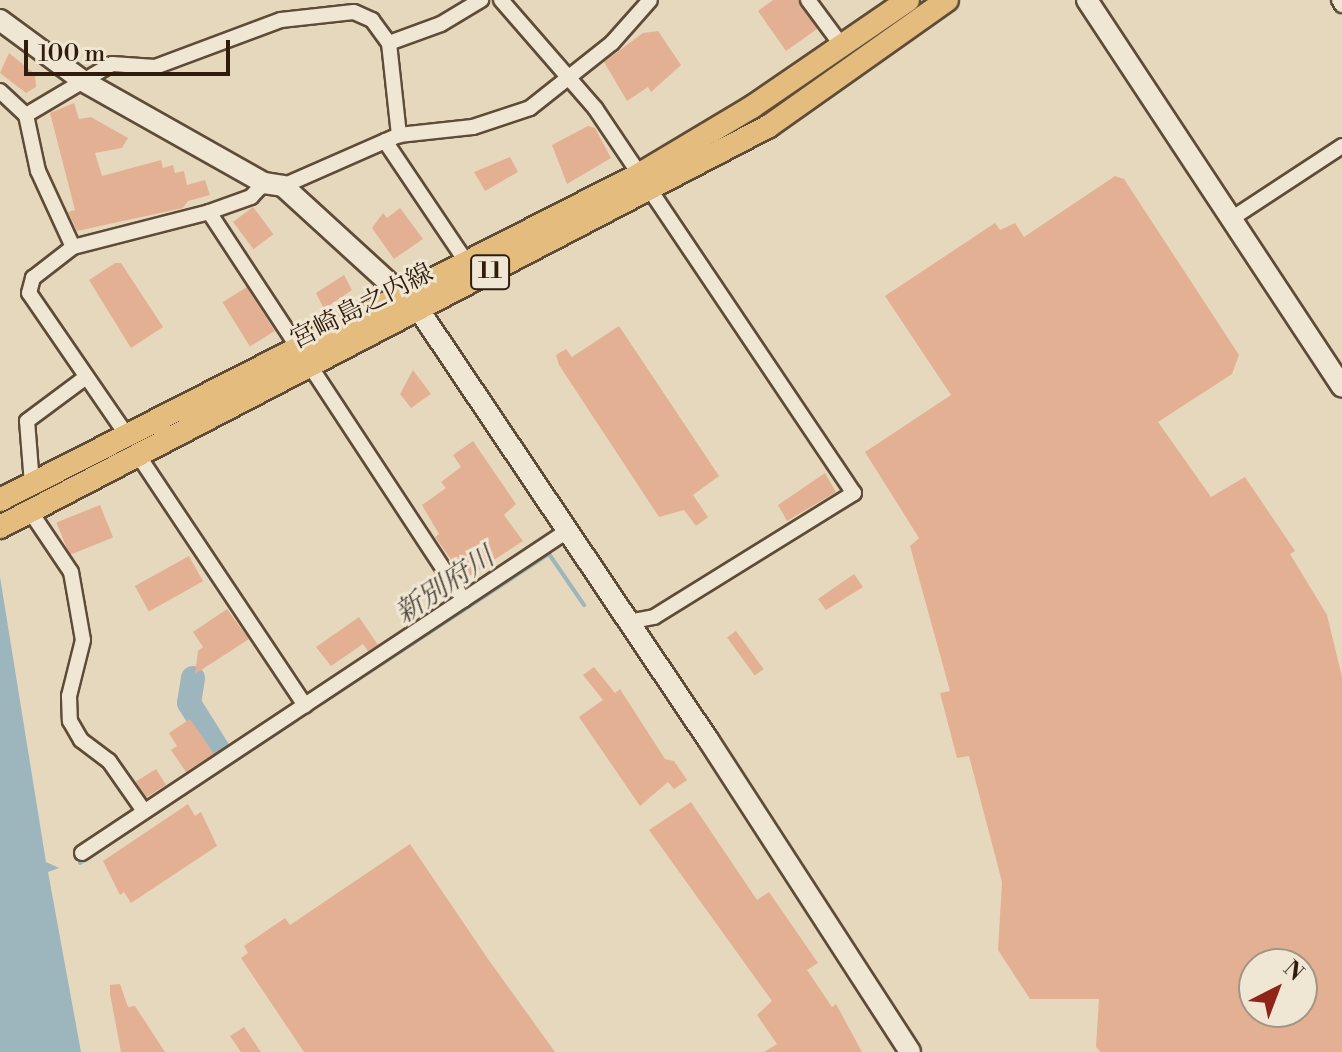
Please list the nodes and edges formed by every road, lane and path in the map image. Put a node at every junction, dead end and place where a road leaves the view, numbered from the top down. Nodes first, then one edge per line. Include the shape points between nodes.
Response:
1 (481, 0) edge
2 (501, 0) edge
3 (650, 0) edge
4 (808, 0) edge
5 (908, 0) edge
6 (947, 0) edge
7 (1087, 0) edge
8 (349, 6) edge
9 (0, 20) edge
10 (389, 43) junction
11 (842, 46) junction
12 (570, 74) junction
13 (83, 81) junction
14 (0, 91) edge
15 (26, 115) junction
16 (392, 138) junction
17 (1342, 146) edge
18 (645, 182) junction
19 (274, 185) junction
20 (209, 212) junction
21 (1231, 219) junction
22 (73, 247) junction
23 (465, 260) junction
24 (401, 292) junction
25 (419, 310) junction
26 (298, 346) junction
27 (310, 365) junction
28 (86, 377) junction
29 (1342, 387) edge
30 (126, 434) junction
31 (138, 455) junction
32 (32, 484) junction
33 (4, 498) edge
34 (16, 519) edge
35 (567, 531) junction
36 (464, 600) junction
37 (628, 622) junction
38 (305, 705) junction
39 (144, 811) junction
40 (82, 853) dead end
41 (910, 1052) edge

1 - 10 street via 441,24
2 - 12 street
3 - 12 street via 629,27
4 - 11 street
5 - 11 main road, 宮崎島之内線 / 11
6 - 18 main road, 宮崎島之内線 / 11 via 769,126
7 - 21 street
8 - 10 street via 372,20
8 - 13 street via 281,20 155,67 112,64
9 - 13 street
10 - 16 street
11 - 18 main road, 宮崎島之内線 / 11
12 - 16 street via 530,108 510,116 473,127
12 - 18 street
13 - 15 street
13 - 19 street
14 - 15 street
15 - 22 street via 38,171
16 - 19 street
16 - 23 street
17 - 21 street
18 - 23 main road, 宮崎島之内線 / 11
18 - 25 main road, 宮崎島之内線 / 11
18 - 37 street via 854,493 654,617
19 - 20 street
19 - 24 street
20 - 22 street
20 - 26 street
21 - 29 street
22 - 28 street via 33,278 29,293
23 - 24 main road, 宮崎島之内線 / 11
24 - 25 street
24 - 26 main road, 宮崎島之内線 / 11
25 - 27 main road, 宮崎島之内線 / 11
25 - 35 street
26 - 27 street
26 - 30 main road, 宮崎島之内線 / 11
27 - 31 main road, 宮崎島之内線 / 11
27 - 36 street
28 - 30 street
28 - 32 street via 27,421
30 - 32 main road, 宮崎島之内線 / 11
31 - 34 main road, 宮崎島之内線 / 11
31 - 38 street
32 - 33 main road, 宮崎島之内線 / 11
34 - 39 street via 71,572 83,640 69,696 70,721 81,740 109,761
35 - 36 street
35 - 37 street
36 - 38 street
37 - 41 street
38 - 39 street
39 - 40 street

